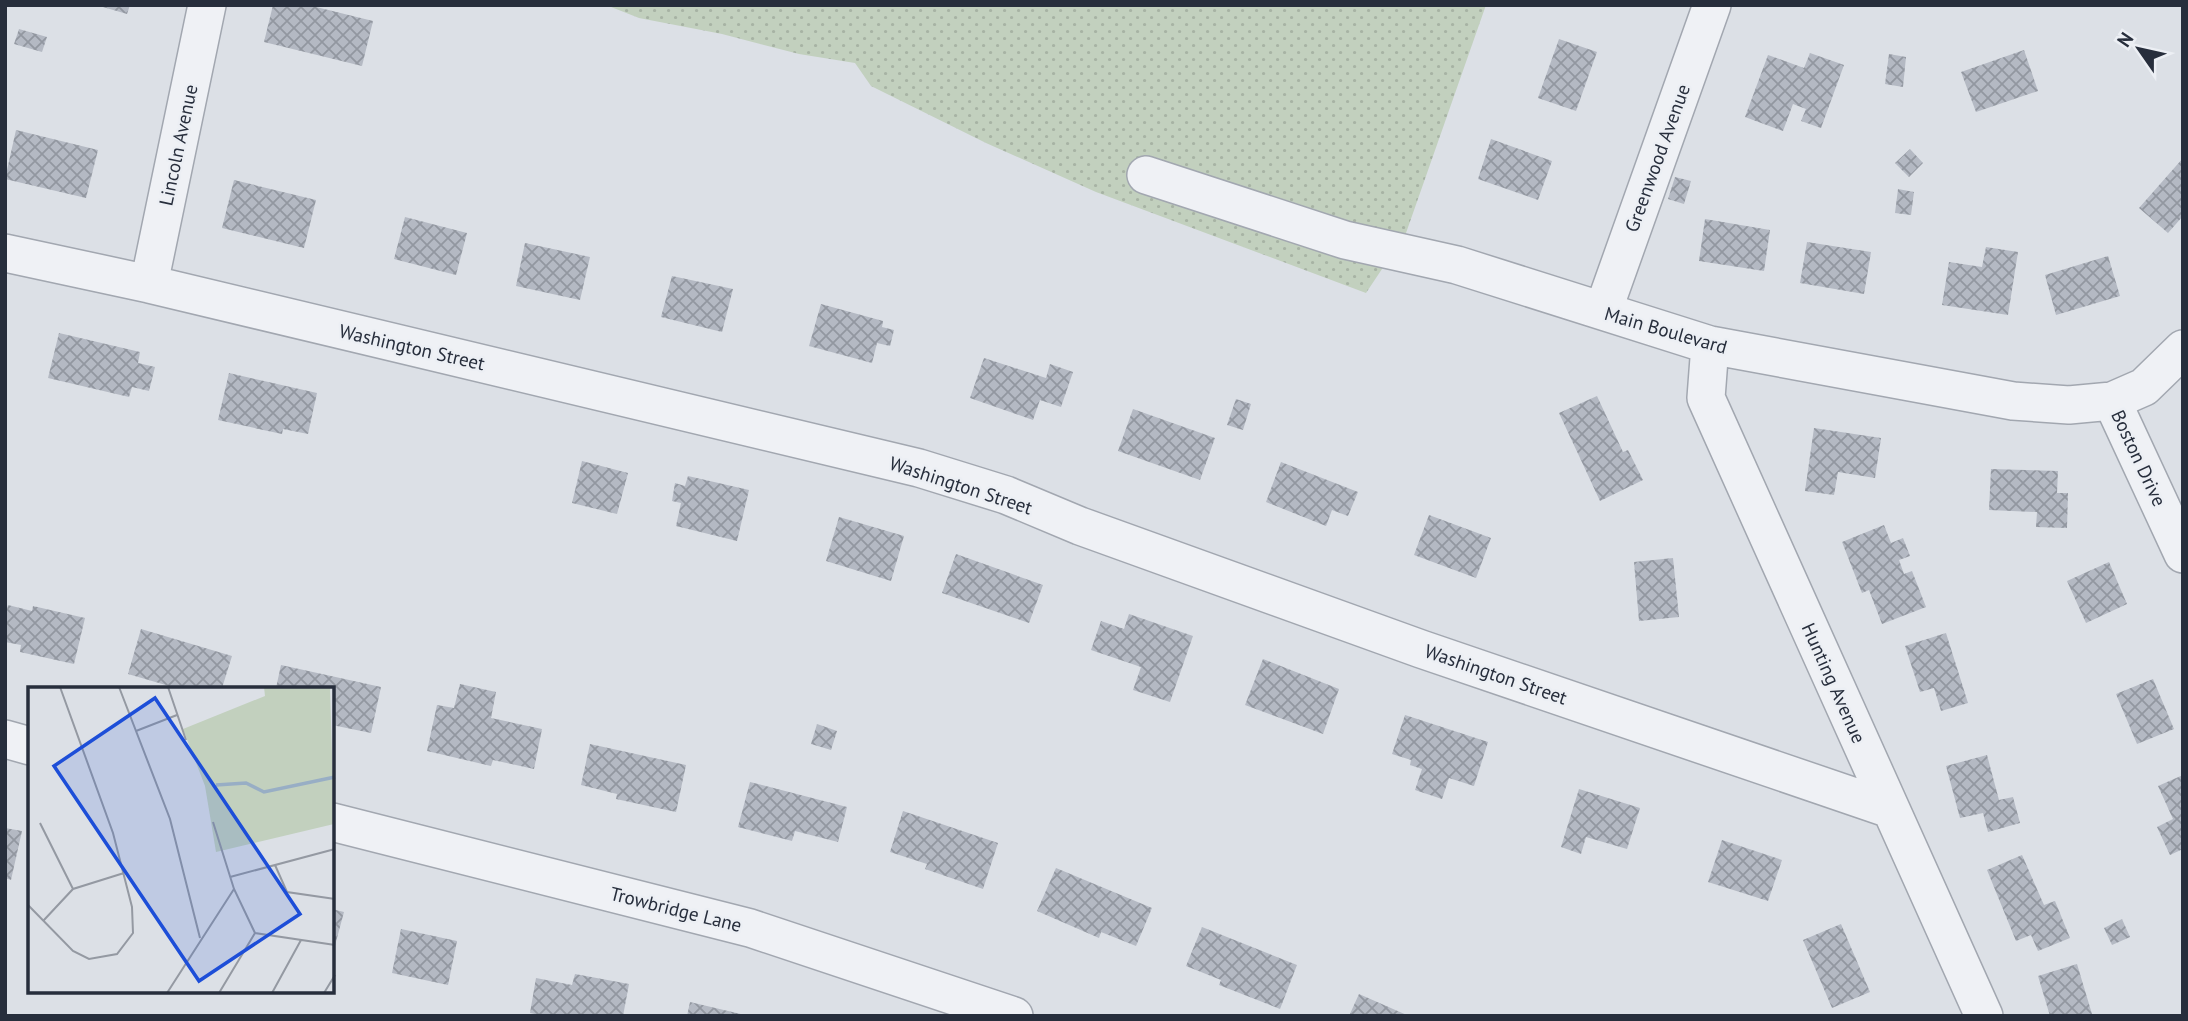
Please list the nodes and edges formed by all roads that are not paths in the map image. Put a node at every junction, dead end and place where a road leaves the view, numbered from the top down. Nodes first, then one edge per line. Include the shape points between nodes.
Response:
1 (207, 5) edge
2 (1712, 5) edge
3 (1146, 175) dead end
4 (5, 253) edge
5 (149, 284) junction
6 (1603, 312) junction
7 (1710, 345) junction
8 (2183, 349) edge
9 (2112, 401) junction
10 (2183, 554) edge
11 (5, 739) edge
12 (28, 745) edge
13 (1890, 809) junction
14 (334, 823) edge
15 (1014, 1016) edge
16 (1984, 1016) edge

1 - 5 street, Lincoln Avenue
2 - 6 street, Greenwood Avenue
3 - 6 street, Main Boulevard via 1345,240 1457,265
4 - 5 street, Washington Street
5 - 13 street, Washington Street via 919,468 1006,495 1409,644
6 - 7 street, Main Boulevard
7 - 9 street, Main Boulevard via 2013,401 2069,405
7 - 13 street, Hunting Avenue via 1706,398
8 - 9 street, Main Boulevard via 2144,387
9 - 10 street, Boston Drive
11 - 12 street
13 - 16 street, Hunting Avenue
14 - 15 street, Trowbridge Lane via 750,928

